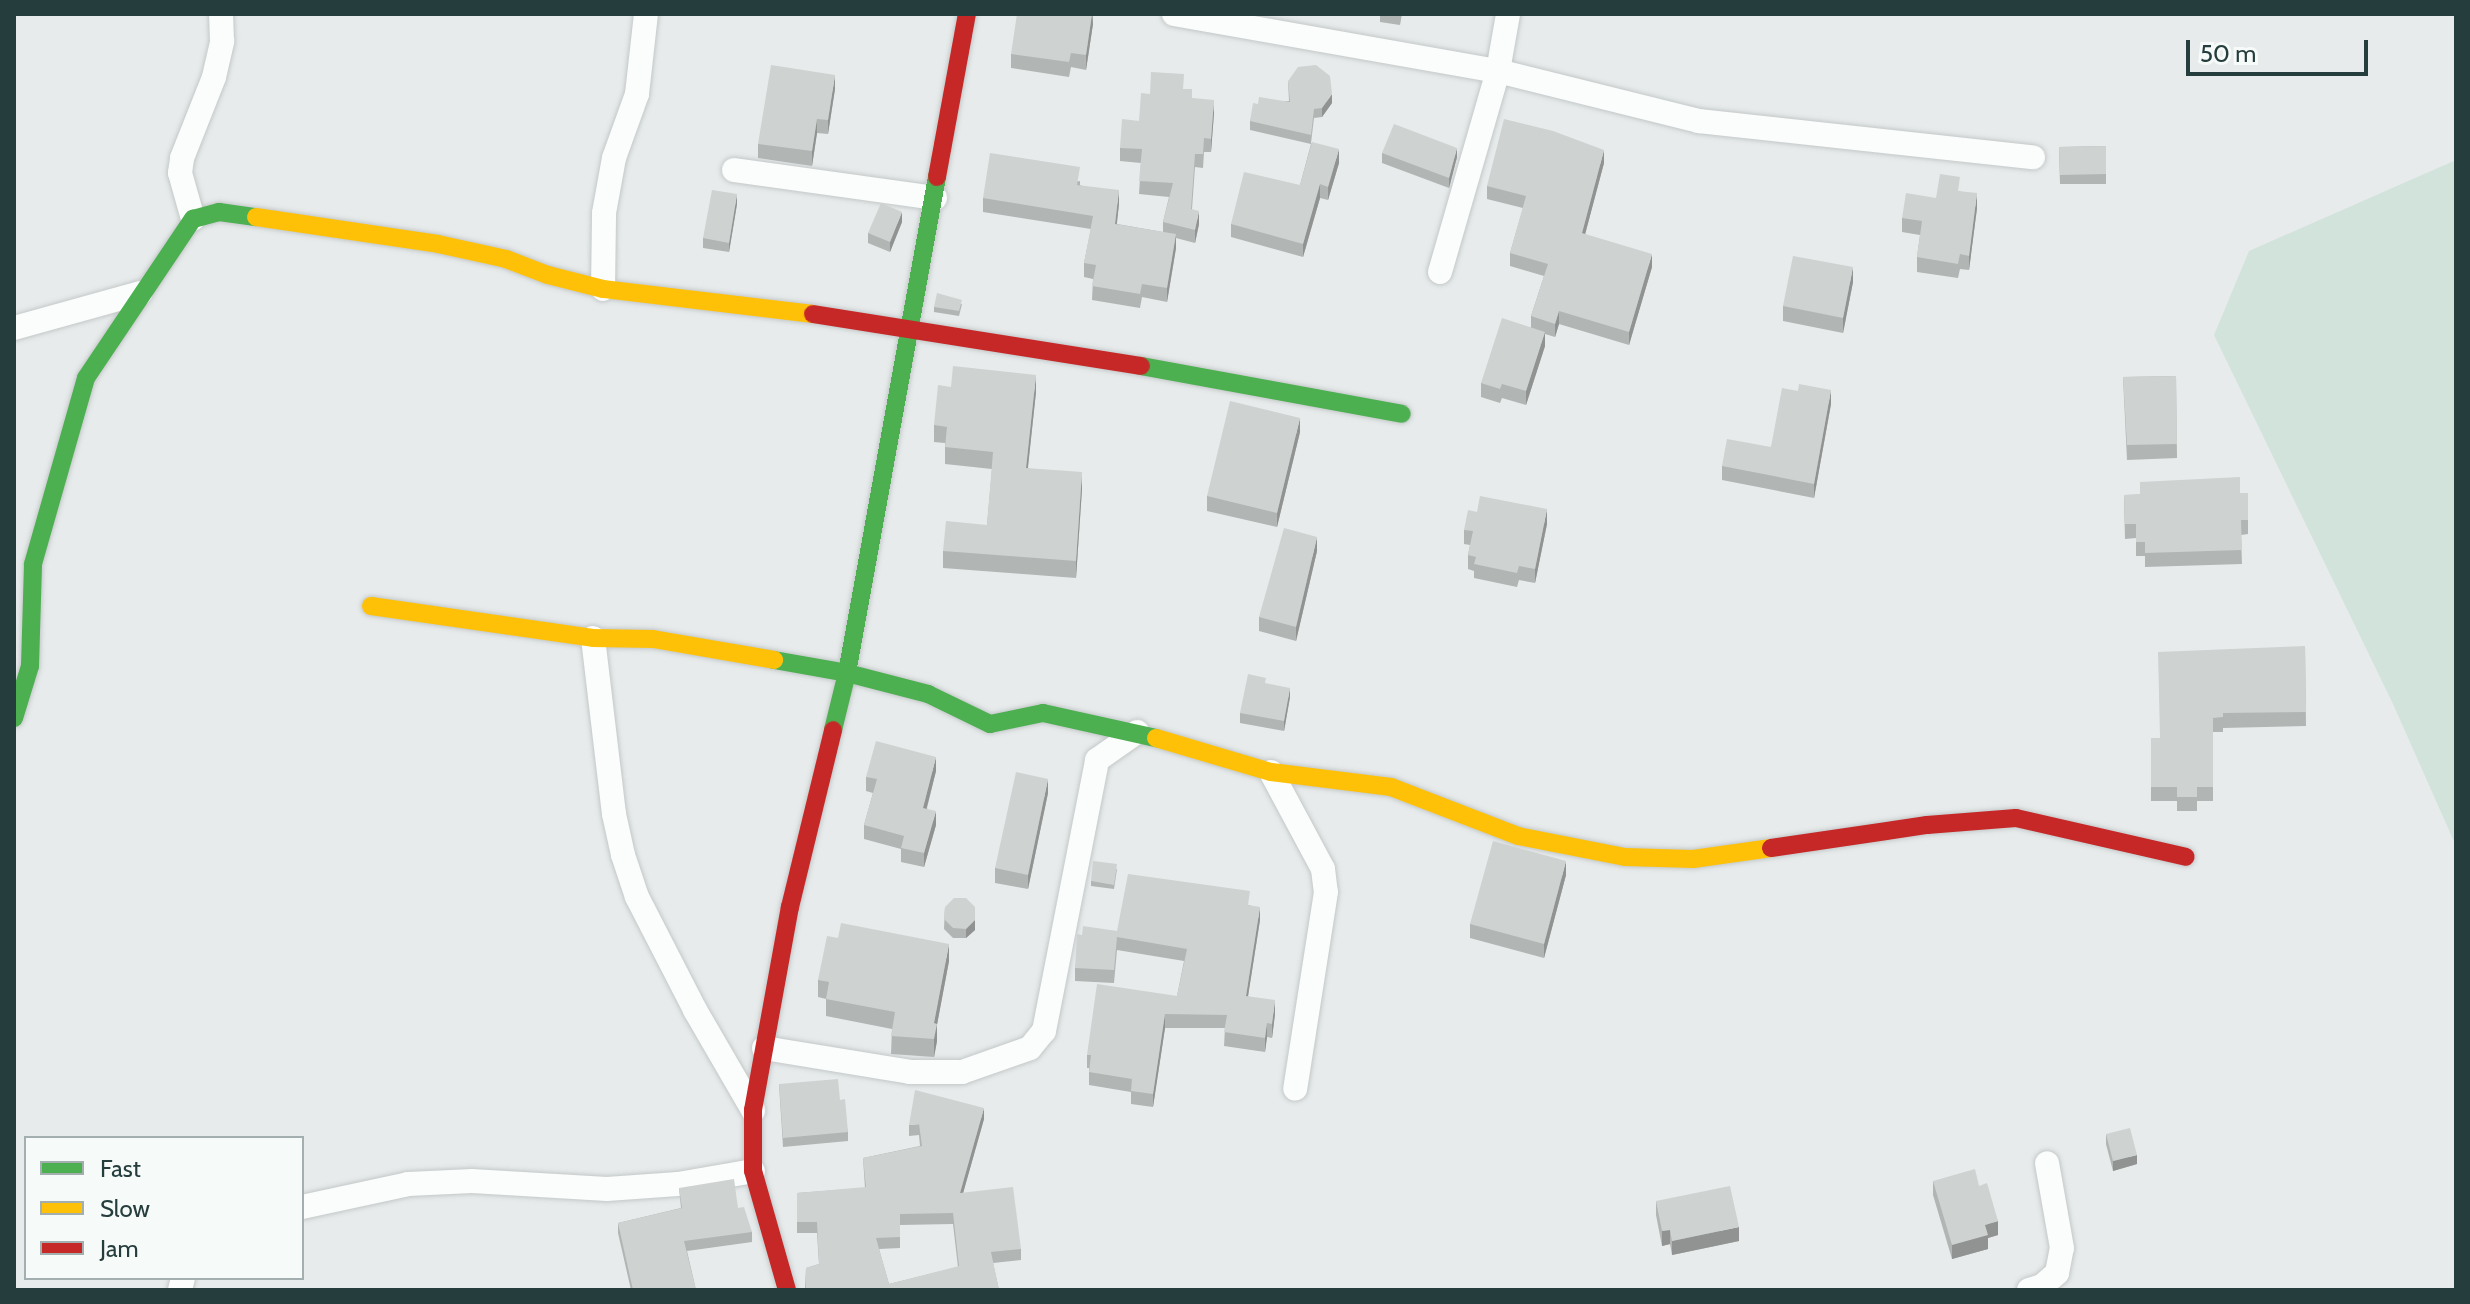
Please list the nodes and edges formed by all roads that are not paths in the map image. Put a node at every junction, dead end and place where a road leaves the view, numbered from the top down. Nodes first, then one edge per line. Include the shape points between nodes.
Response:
1 (221, 14) edge
2 (646, 14) edge
3 (967, 14) edge
4 (1174, 14) edge
5 (1508, 14) edge
6 (1498, 71) junction
7 (2033, 157) dead end
8 (734, 170) dead end
9 (935, 198) junction
10 (193, 219) junction
11 (1440, 272) dead end
12 (603, 289) junction
13 (140, 293) junction
14 (14, 328) edge
15 (910, 330) junction
16 (1402, 414) dead end
17 (371, 606) dead end
18 (593, 638) junction
19 (847, 673) junction
20 (14, 718) edge
21 (1137, 732) junction
22 (1271, 772) junction
23 (2186, 857) dead end
24 (764, 1048) junction
25 (1295, 1089) dead end
26 (753, 1110) junction
27 (2047, 1163) dead end
28 (753, 1171) junction
29 (304, 1207) edge
30 (787, 1290) edge
31 (2029, 1290) edge

1 - 10 street via 214,77 182,158 180,173
2 - 12 street via 637,94 614,158 604,213
3 - 9 street
4 - 6 street
5 - 6 street
6 - 7 street via 1699,121
6 - 11 street
8 - 9 street
9 - 15 street
10 - 12 street via 219,212 249,215 438,244
10 - 13 street
12 - 15 street
13 - 14 street
13 - 20 street via 101,351 75,409 33,564 30,666
15 - 16 street
15 - 19 street
17 - 18 street
18 - 19 street via 653,639
18 - 26 street via 614,814 637,897
19 - 21 street via 928,694 990,724 1043,713
19 - 24 street via 790,907
21 - 22 street
21 - 24 street via 1097,760 1044,1031 1030,1048 962,1072 910,1072
22 - 23 street via 1391,787 1518,836 1625,857 1693,859 1927,825 2016,818
22 - 25 street via 1323,869 1326,892
24 - 26 street
26 - 28 street
27 - 31 street via 2062,1248 2057,1273
28 - 29 street via 607,1189 472,1181 408,1184
28 - 30 street

